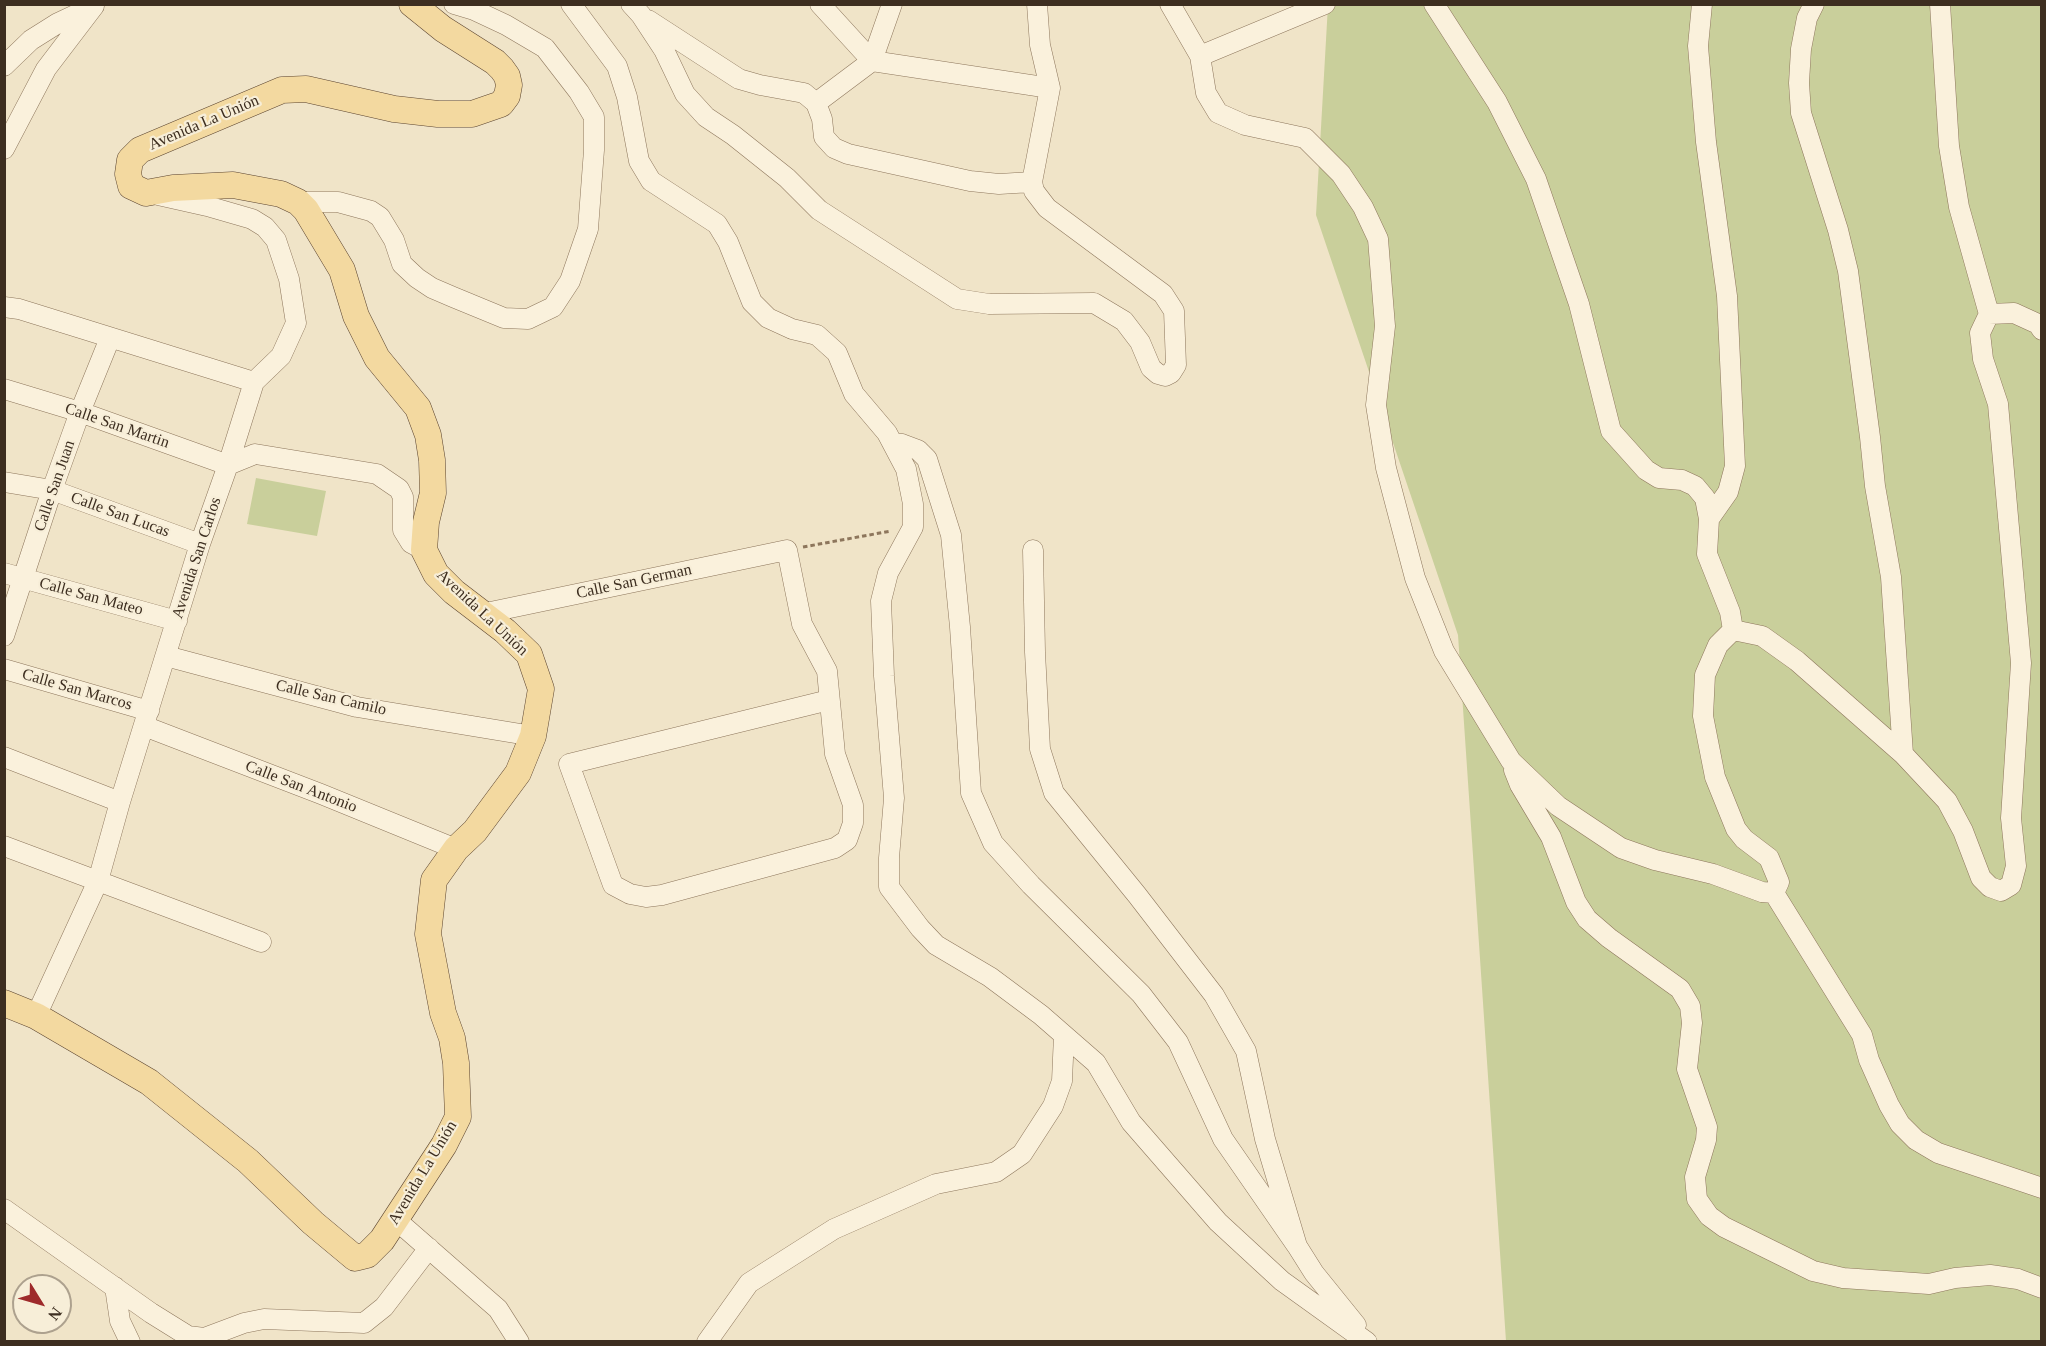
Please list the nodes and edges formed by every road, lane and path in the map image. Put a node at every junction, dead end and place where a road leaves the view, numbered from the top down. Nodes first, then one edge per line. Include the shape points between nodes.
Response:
1 (412, 4) edge
2 (454, 4) edge
3 (571, 4) edge
4 (820, 4) edge
5 (892, 4) edge
6 (1037, 4) edge
7 (1170, 4) edge
8 (1325, 4) edge
9 (1434, 4) edge
10 (1702, 4) edge
11 (1814, 4) edge
12 (1940, 4) edge
13 (97, 5) edge
14 (636, 10) edge
15 (1200, 56) junction
16 (872, 61) junction
17 (4, 66) edge
18 (1050, 88) junction
19 (816, 103) junction
20 (4, 149) edge
21 (1032, 182) junction
22 (147, 193) junction
23 (298, 202) junction
24 (4, 307) edge
25 (1989, 314) junction
26 (2042, 330) edge
27 (110, 338) junction
28 (254, 382) junction
29 (4, 389) edge
30 (80, 412) junction
31 (892, 443) junction
32 (228, 465) junction
33 (4, 482) edge
34 (52, 490) junction
35 (1709, 519) junction
36 (913, 527) junction
37 (200, 544) junction
38 (423, 550) junction
39 (787, 550) junction
40 (1033, 550) dead end
41 (4, 573) edge
42 (24, 579) junction
43 (481, 614) junction
44 (177, 621) junction
45 (1733, 630) junction
46 (4, 636) edge
47 (166, 656) junction
48 (4, 669) edge
49 (829, 700) junction
50 (147, 719) junction
51 (533, 736) junction
52 (1903, 753) junction
53 (4, 757) edge
54 (1511, 761) junction
55 (120, 802) junction
56 (4, 846) edge
57 (456, 849) junction
58 (98, 881) junction
59 (1774, 892) junction
60 (261, 942) dead end
61 (4, 1003) edge
62 (36, 1016) junction
63 (1064, 1035) junction
64 (2042, 1188) edge
65 (4, 1209) edge
66 (395, 1219) junction
67 (1298, 1246) junction
68 (429, 1248) junction
69 (114, 1287) junction
70 (2042, 1288) edge
71 (130, 1341) edge
72 (519, 1341) edge
73 (707, 1341) edge
74 (1368, 1341) edge

1 - 22 main road, Avenida La Unión via 502,69 509,85 501,104 472,114 438,114 306,90 282,90 137,152 128,167 129,182
2 - 23 street via 506,25 545,48 594,117 588,229 570,281 553,307 528,319 504,318 453,297 432,288 402,264 394,240 371,211 338,202
3 - 31 street via 617,66 639,161 651,181 717,224 752,302 768,318 829,343 841,360 854,394
4 - 16 street
5 - 16 street
6 - 18 street via 1040,45
7 - 15 street
8 - 15 street
9 - 35 street via 1497,102 1536,179 1580,304 1611,431 1646,470 1659,478 1682,480 1695,486 1705,498
10 - 35 street via 1698,46 1706,142 1727,296 1736,466 1728,492
11 - 52 street via 1801,50 1801,113 1848,270 1875,486 1891,577
12 - 25 street via 1949,146 1959,207
13 - 17 street via 31,40
13 - 20 street via 46,69
14 - 19 street via 740,79 804,93
14 - 21 street via 664,50 685,94 706,117 787,178 819,210 957,299 989,304 1094,303 1124,321 1158,375 1171,373 1176,365 1174,310 1163,294 1047,208
15 - 54 street via 1206,93 1218,112 1245,125 1305,138 1341,174 1378,239 1385,326 1376,405 1386,468 1415,578 1444,651
16 - 18 street
16 - 19 street
18 - 21 street
19 - 21 street via 824,137 834,148 848,154 970,181
22 - 23 main road via 233,184 281,194
22 - 28 street, Avenida San Carlos via 252,219 266,227 276,240 289,279 296,323 281,356
23 - 38 main road via 337,260 377,357 418,408 428,435 433,493
24 - 27 street
25 - 26 street via 2014,313 2038,324
25 - 52 street via 1980,333 1983,359 1998,404 2021,663 2012,818 2016,866 2011,885 2001,891 1981,878 1947,801
27 - 28 street
27 - 30 street, Calle San Juan
28 - 32 street, Avenida San Carlos
29 - 30 street, Calle San Martin
30 - 32 street, Calle San Martin
30 - 34 street, Calle San Juan
31 - 36 street via 906,469 914,504
31 - 67 street via 918,450 927,459 951,535 971,793 993,843 1141,994 1178,1042 1223,1139
32 - 37 street, Avenida San Carlos
32 - 38 street via 255,454 377,474 399,489 403,497 403,530 411,543
33 - 34 street, Calle San Lucas
34 - 37 street, Calle San Lucas
34 - 42 street, Calle San Juan
35 - 45 street via 1707,554
36 - 39 path
36 - 63 street via 888,573 881,601 894,798 889,887 936,945 990,977
37 - 44 street, Avenida San Carlos
38 - 43 main road, Avenida La Unión via 436,574
39 - 43 street, Calle San German
39 - 49 street via 802,624 827,671
40 - 67 street via 1040,749 1054,793 1214,995 1246,1051 1265,1139
41 - 42 street, Calle San Mateo
42 - 44 street, Calle San Mateo
42 - 46 street, Calle San Juan
43 - 51 main road, Avenida La Unión via 529,654 541,689
44 - 47 street, Avenida San Carlos
45 - 52 street via 1762,636 1771,642
45 - 59 street via 1718,645 1705,675 1703,716 1715,777 1736,829 1769,858 1779,882
47 - 50 street, Avenida San Carlos
47 - 51 street, Calle San Camilo via 357,707
48 - 50 street, Calle San Marcos
49 - 49 street via 835,754 853,805 853,823 847,840 835,848 662,895 630,894 613,885 569,764
50 - 55 street, Avenida San Carlos
50 - 57 street, Calle San Antonio
51 - 57 main road, Avenida La Unión via 518,773 475,831
53 - 55 street
54 - 59 street via 1558,806 1621,848 1762,892
54 - 70 street via 1520,785 1551,837 1576,902 1587,919 1680,989 1690,1005 1687,1069 1707,1127 1695,1177 1697,1198 1709,1216 1813,1271 1843,1278 1929,1284 1990,1275
55 - 58 street, Avenida San Carlos
56 - 58 street
57 - 66 main road, Avenida La Unión via 434,880 428,934 443,1013 452,1038 458,1117
58 - 60 street
58 - 62 street, Avenida San Carlos
59 - 64 street via 1862,1035 1869,1060 1900,1124 1916,1140 1938,1153
61 - 62 main road, Avenida La Unión
62 - 66 main road, Avenida La Unión via 149,1082 248,1161 355,1258 367,1255
63 - 73 street via 1062,1081 1053,1106 1022,1154 996,1172 936,1184 834,1229 748,1283
63 - 74 street via 1096,1063 1131,1122 1218,1222 1282,1281
65 - 69 street
66 - 68 street
67 - 74 street via 1314,1273
68 - 69 street via 384,1307 364,1323 264,1320 204,1338 188,1336
68 - 72 street via 498,1309
69 - 71 street via 120,1321

